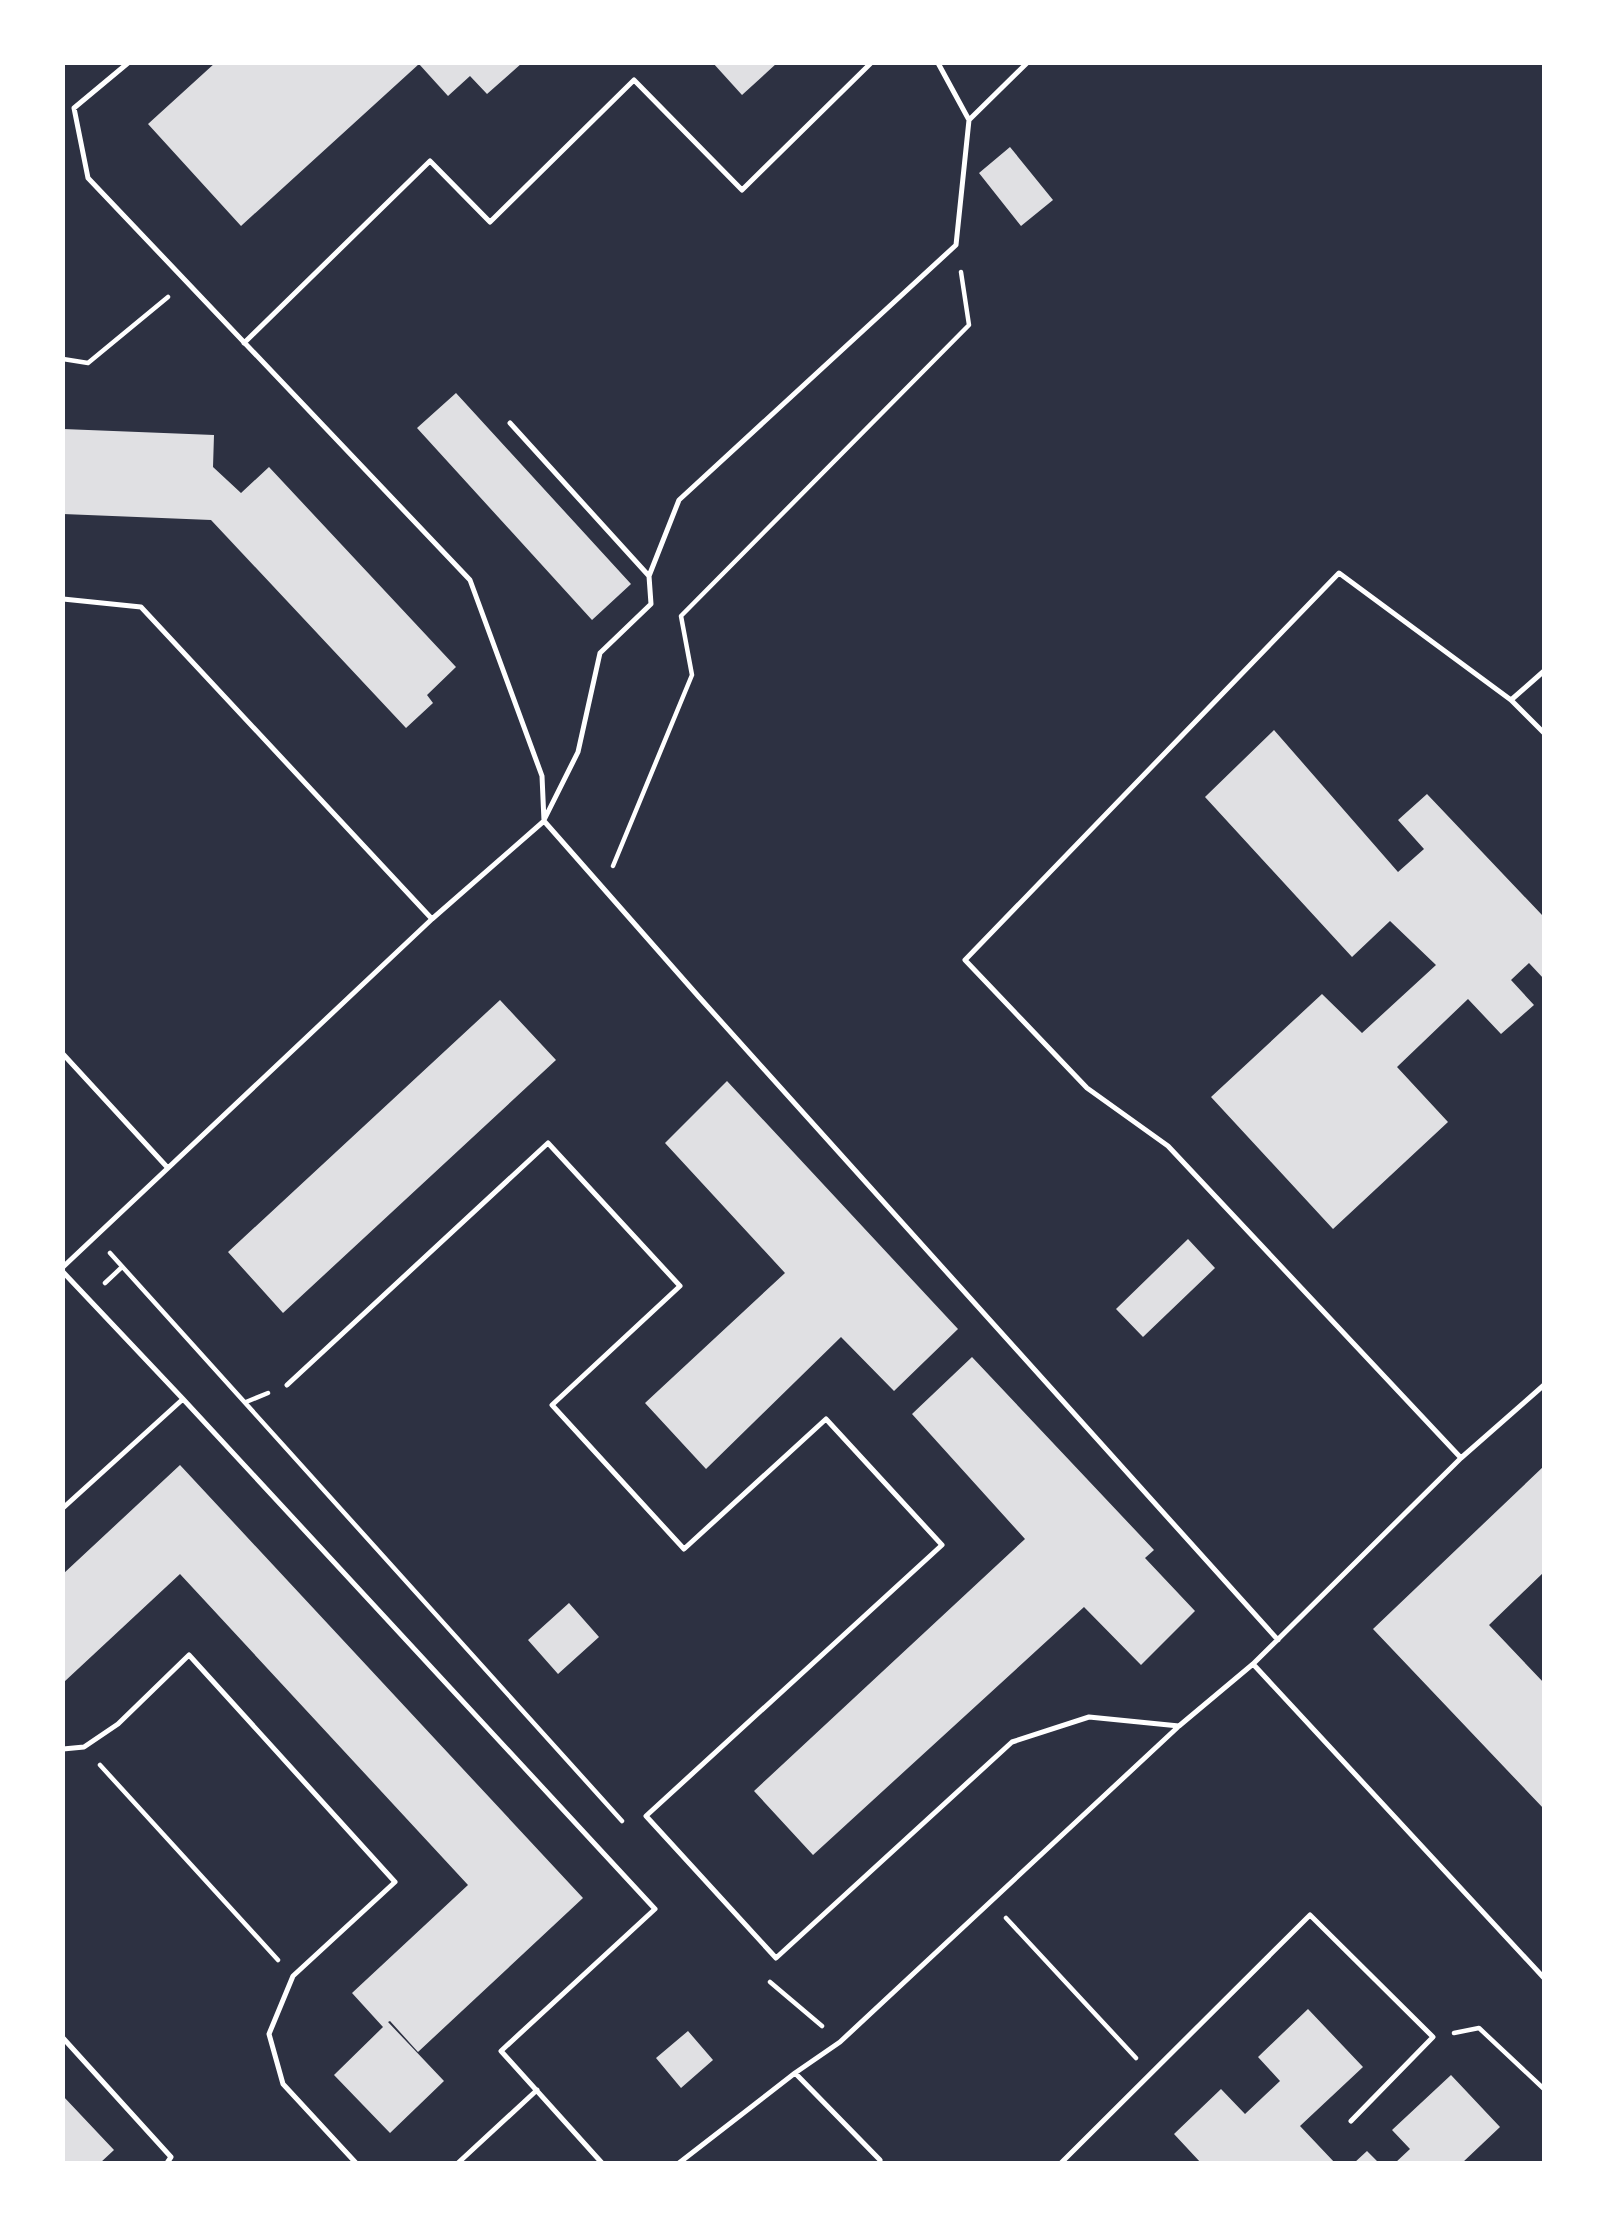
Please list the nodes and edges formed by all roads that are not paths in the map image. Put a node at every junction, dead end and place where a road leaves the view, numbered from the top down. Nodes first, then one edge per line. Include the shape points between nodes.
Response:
1 (128, 63) edge
2 (871, 63) edge
3 (938, 63) edge
4 (1027, 63) edge
5 (969, 120) junction
6 (244, 343) junction
7 (510, 423) dead end
8 (649, 576) junction
9 (63, 599) edge
10 (1544, 670) edge
11 (1511, 700) junction
12 (1544, 733) edge
13 (544, 821) junction
14 (432, 919) junction
15 (63, 1054) edge
16 (167, 1167) junction
17 (63, 1269) edge
18 (287, 1385) dead end
19 (1544, 1385) edge
20 (183, 1399) junction
21 (1461, 1458) junction
22 (63, 1508) edge
23 (1278, 1640) junction
24 (1254, 1664) junction
25 (1179, 1726) junction
26 (63, 1749) edge
27 (1544, 1978) edge
28 (63, 2038) edge
29 (795, 2073) junction
30 (537, 2090) junction
31 (1351, 2121) dead end
32 (880, 2162) edge
33 (166, 2163) edge
34 (356, 2163) edge
35 (458, 2163) edge
36 (602, 2163) edge
37 (679, 2163) edge
38 (1061, 2163) edge

1 - 6 lane via 74,108 88,178
2 - 6 lane via 742,190 634,79 490,222 430,161
3 - 5 lane
4 - 5 lane
5 - 8 lane via 956,245 679,500
6 - 13 lane via 470,580 542,776
7 - 8 lane
8 - 13 lane via 651,604 600,653 578,752
9 - 14 lane via 141,607
10 - 11 lane
11 - 12 lane
11 - 21 lane via 1339,573 965,960 1087,1088 1168,1146
13 - 14 lane
13 - 23 lane
14 - 16 lane
15 - 16 lane
16 - 17 lane
17 - 20 lane
18 - 25 lane via 548,1143 680,1286 552,1405 684,1549 826,1419 942,1545 646,1816 776,1958 1012,1742 1089,1717
19 - 21 lane
20 - 22 lane
20 - 30 lane via 655,1909 501,2051
21 - 23 lane
23 - 24 lane
24 - 25 lane
24 - 27 lane
25 - 29 lane via 841,2042
26 - 34 lane via 84,1747 118,1724 189,1655 395,1882 293,1976 269,2034 283,2084
28 - 33 lane via 171,2157
29 - 32 lane
29 - 37 lane
30 - 35 lane
30 - 36 lane
31 - 38 lane via 1433,2037 1310,1914

